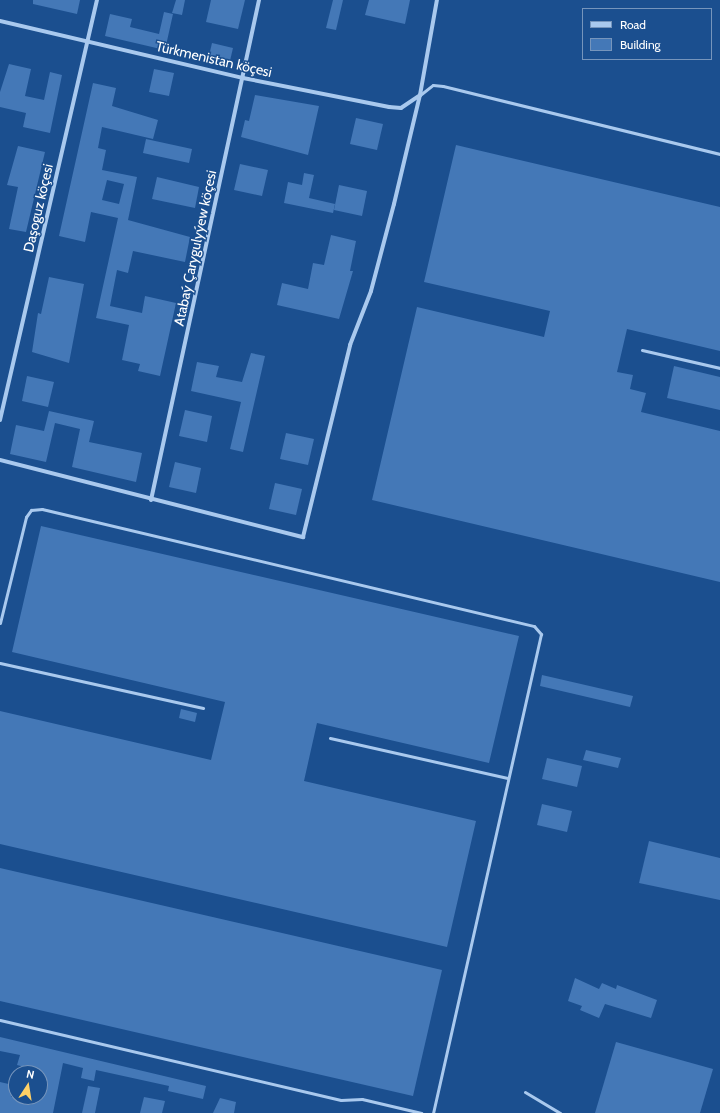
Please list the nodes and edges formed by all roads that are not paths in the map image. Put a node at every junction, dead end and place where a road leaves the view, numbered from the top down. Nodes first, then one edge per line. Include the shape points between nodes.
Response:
1 (97, 0) edge
2 (259, 0) edge
3 (437, 0) edge
4 (0, 21) edge
5 (88, 41) junction
6 (243, 78) junction
7 (420, 95) junction
8 (720, 154) edge
9 (642, 350) dead end
10 (720, 368) edge
11 (0, 420) edge
12 (0, 460) edge
13 (152, 500) junction
14 (0, 623) edge
15 (0, 663) edge
16 (203, 708) dead end
17 (330, 738) dead end
18 (508, 778) junction
19 (0, 1020) edge
20 (525, 1092) dead end
21 (421, 1113) edge
22 (433, 1113) edge
23 (560, 1113) edge

1 - 5 street, Daşoguz köçesi
2 - 6 street, Atabaý Çarygulyýew köçesi
3 - 7 street
4 - 5 street, Türkmenistan köçesi
5 - 6 street, Türkmenistan köçesi
5 - 11 street, Daşoguz köçesi
6 - 7 street, Türkmenistan köçesi via 389,107 401,108
6 - 13 street, Atabaý Çarygulyýew köçesi
7 - 8 lane via 433,85 443,86
7 - 13 street via 370,291 350,345 303,537
9 - 10 lane
12 - 13 street
14 - 18 lane via 26,517 31,510 42,509 519,620 534,626 541,634
15 - 16 lane
17 - 18 lane
18 - 22 lane
19 - 21 lane via 341,1100 362,1099
20 - 23 lane

